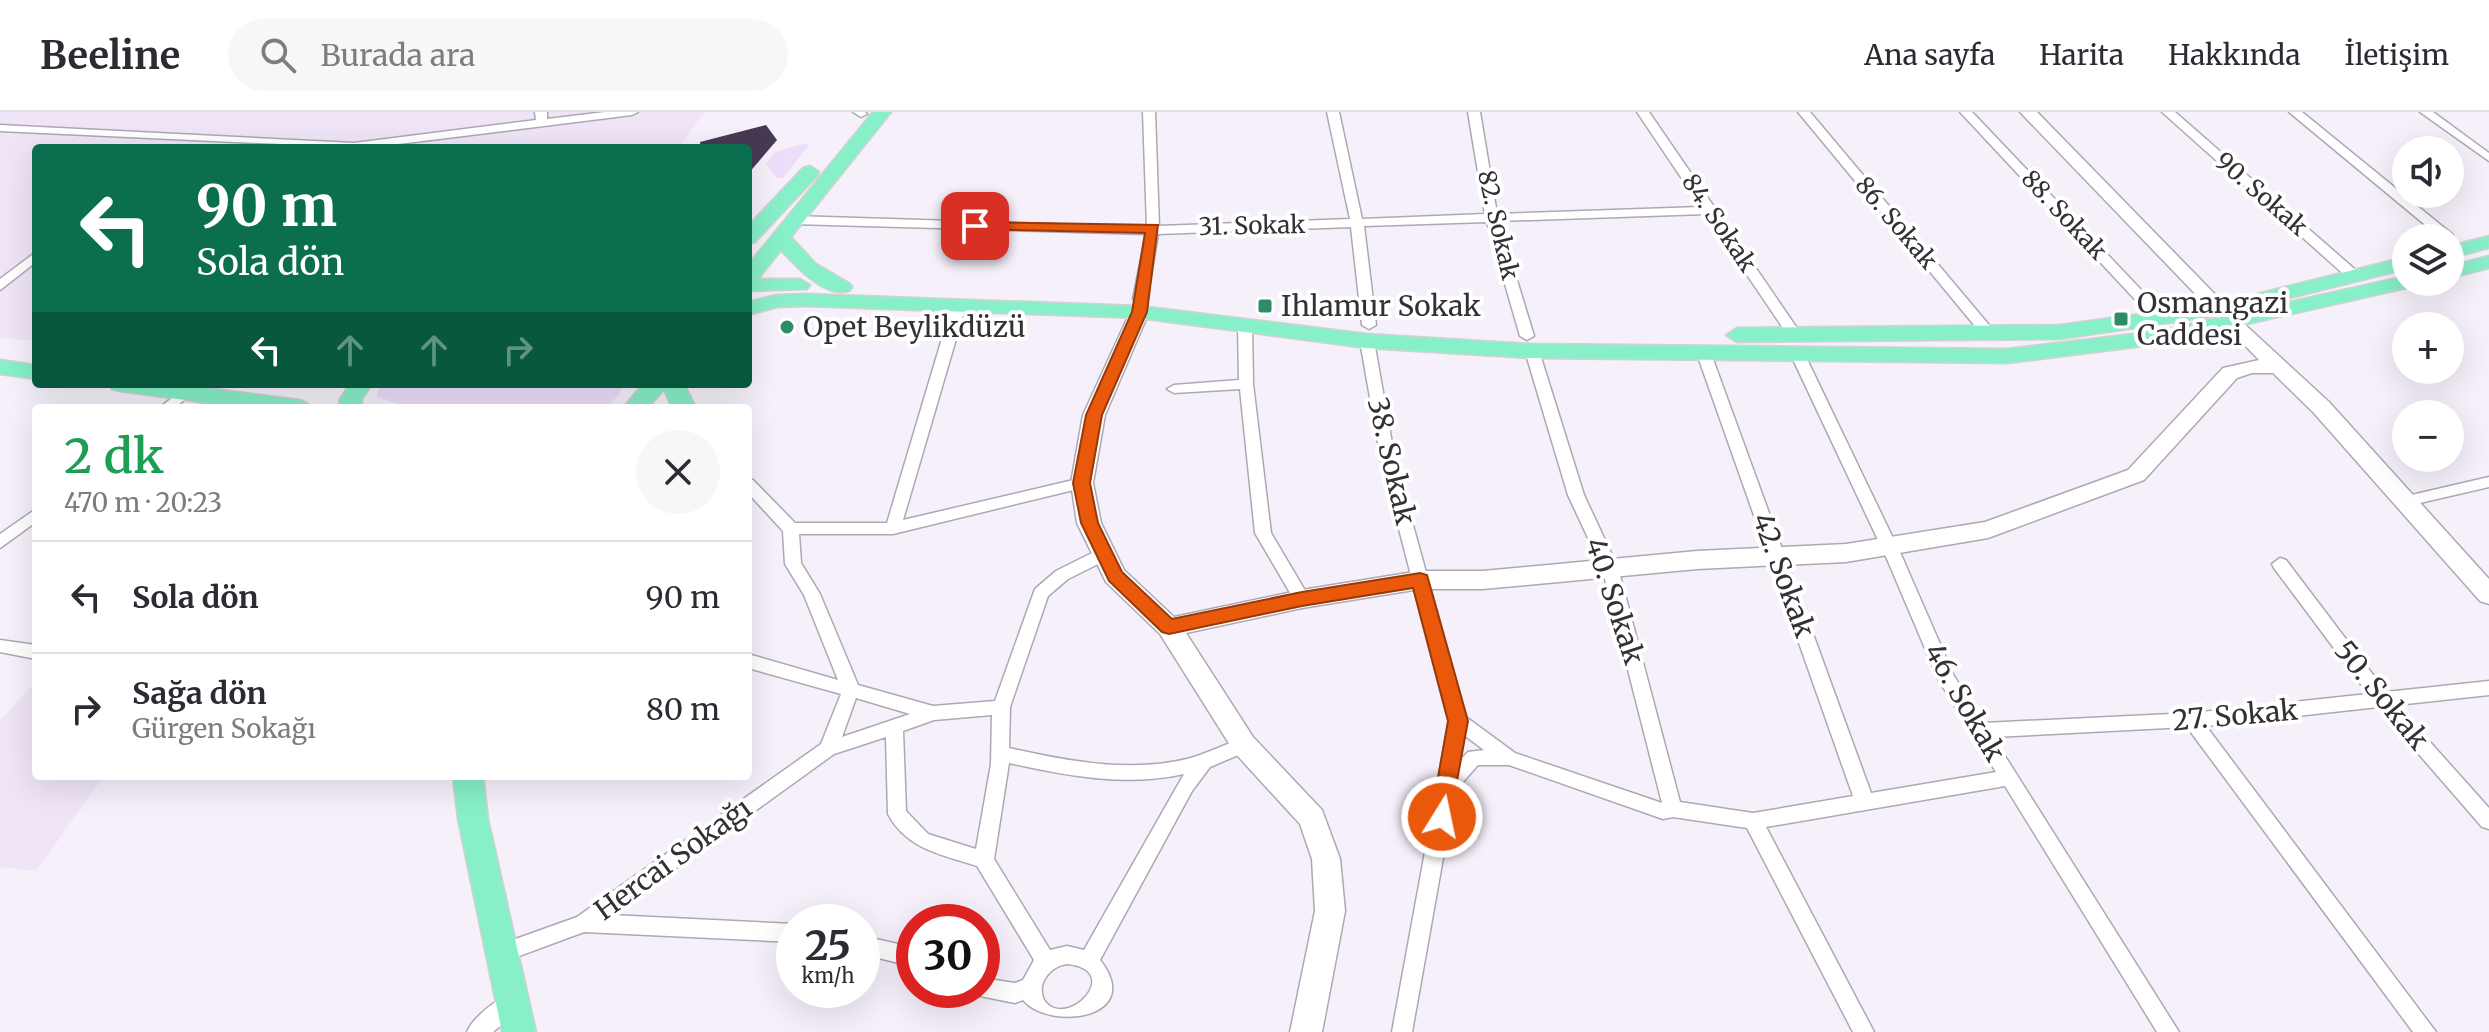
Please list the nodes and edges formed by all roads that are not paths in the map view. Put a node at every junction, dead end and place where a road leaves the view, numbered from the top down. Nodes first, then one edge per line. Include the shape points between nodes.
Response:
1 (632, 112) edge
2 (882, 112) edge
3 (1149, 112) edge
4 (1333, 112) edge
5 (1474, 112) edge
6 (1643, 112) edge
7 (1804, 112) edge
8 (1966, 112) edge
9 (2028, 112) edge
10 (2168, 112) edge
11 (2295, 112) edge
12 (2426, 112) edge
13 (861, 113) edge
14 (542, 118) edge
15 (0, 128) edge
16 (181, 137) junction
17 (172, 144) edge
18 (301, 144) edge
19 (373, 144) edge
20 (2489, 158) edge
21 (1711, 210) junction
22 (1492, 218) junction
23 (1357, 223) junction
24 (2429, 224) edge
25 (1153, 228) junction
26 (786, 229) junction
27 (752, 234) edge
28 (2489, 242) edge
29 (2464, 243) edge
30 (32, 259) edge
31 (2489, 262) edge
32 (2392, 266) edge
33 (0, 267) edge
34 (21, 268) junction
35 (2464, 268) edge
36 (752, 273) edge
37 (2354, 276) junction
38 (752, 285) edge
39 (2392, 285) edge
40 (0, 286) edge
41 (842, 287) junction
42 (959, 305) junction
43 (1140, 306) junction
44 (752, 308) edge
45 (2227, 317) junction
46 (2161, 319) junction
47 (1245, 326) junction
48 (1368, 333) junction
49 (1989, 334) junction
50 (1530, 344) junction
51 (1796, 344) junction
52 (0, 350) edge
53 (1703, 351) junction
54 (32, 354) edge
55 (0, 367) edge
56 (2281, 367) junction
57 (32, 371) edge
58 (1246, 384) junction
59 (149, 388) edge
60 (652, 388) edge
61 (1174, 389) dead end
62 (185, 393) junction
63 (171, 404) edge
64 (269, 404) edge
65 (638, 404) edge
66 (2489, 482) edge
67 (1082, 483) junction
68 (752, 488) edge
69 (2407, 501) junction
70 (32, 517) edge
71 (893, 528) junction
72 (791, 529) junction
73 (0, 542) edge
74 (1890, 548) junction
75 (1104, 554) junction
76 (1777, 556) junction
77 (2280, 564) dead end
78 (1610, 568) junction
79 (1420, 580) junction
80 (2489, 595) edge
81 (1302, 599) junction
82 (1169, 627) junction
83 (0, 646) edge
84 (32, 651) edge
85 (752, 662) edge
86 (2489, 688) edge
87 (851, 690) junction
88 (2382, 700) junction
89 (1001, 707) junction
90 (934, 713) junction
91 (2192, 720) junction
92 (1458, 721) junction
93 (894, 725) junction
94 (1980, 730) junction
95 (1244, 745) junction
96 (828, 749) junction
97 (1001, 754) junction
98 (1509, 758) junction
99 (1204, 760) junction
100 (2008, 778) junction
101 (468, 780) edge
102 (1447, 787) junction
103 (1864, 800) junction
104 (1673, 809) junction
105 (1753, 821) junction
106 (2489, 821) edge
107 (984, 860) junction
108 (584, 923) junction
109 (776, 932) edge
110 (503, 953) junction
111 (1088, 961) junction
112 (1047, 964) junction
113 (1032, 987) junction
114 (1000, 991) edge
115 (516, 1018) edge
116 (1042, 1026) edge
117 (477, 1032) edge
118 (1306, 1032) edge
119 (1402, 1032) edge
120 (1864, 1032) edge
121 (2169, 1032) edge
122 (2426, 1032) edge

1 - 14 street
2 - 26 main road
3 - 25 street
4 - 23 street, 38. Sokak
5 - 22 street, 82. Sokak
6 - 21 street, 84. Sokak
7 - 49 street, 86. Sokak
8 - 46 street, 88. Sokak
9 - 45 street
10 - 37 street, 90. Sokak
11 - 24 street
12 - 20 street
13 - 27 main road
14 - 19 street
15 - 16 street
16 - 17 street
16 - 18 street
21 - 22 street, 31. Sokak
21 - 51 street, 84. Sokak
22 - 23 street, 31. Sokak
22 - 50 street, 82. Sokak
23 - 25 street, 31. Sokak
23 - 48 street, 38. Sokak
25 - 26 street, 31. Sokak
25 - 43 street
26 - 36 main road
26 - 41 main road via 809,268
28 - 29 main road
30 - 34 street
31 - 35 main road
32 - 37 main road
33 - 34 street
34 - 40 street
37 - 45 main road
38 - 41 main road
39 - 45 main road
41 - 43 main road
42 - 43 main road
42 - 44 main road via 806,300
42 - 71 street
43 - 47 main road
43 - 48 main road
43 - 67 street via 1094,415
45 - 46 main road
45 - 51 main road via 2080,351 2036,354
45 - 56 street
46 - 49 main road via 2060,332
47 - 48 main road
47 - 58 street
48 - 50 main road
48 - 79 street, 38. Sokak via 1388,460
49 - 51 main road
50 - 51 main road
50 - 53 main road
50 - 78 street, 40. Sokak via 1576,495
51 - 53 main road
51 - 74 street, 46. Sokak
52 - 54 main road
53 - 76 street, 42. Sokak
55 - 57 main road
56 - 69 street
56 - 74 street via 2250,366 2230,373 2136,475 1988,530
58 - 61 street
58 - 81 street via 1263,533
59 - 62 main road
60 - 65 main road
62 - 63 street
62 - 64 main road
66 - 69 street
67 - 71 street
67 - 75 street via 1089,523
68 - 72 street
69 - 80 street
70 - 73 street
71 - 72 street
72 - 87 street via 793,564 812,594
74 - 76 street
74 - 94 street, 46. Sokak via 1947,679
75 - 82 street via 1115,576
75 - 89 street via 1062,575 1041,593
76 - 78 street
76 - 103 street, 42. Sokak
77 - 88 street, 50. Sokak
78 - 79 street
78 - 104 street, 40. Sokak
79 - 81 street
79 - 92 street, 38. Sokak
81 - 82 street
82 - 95 street
83 - 84 street
85 - 87 street
86 - 88 street, 27. Sokak
87 - 90 street
87 - 96 street
88 - 91 street, 27. Sokak
88 - 106 street, 50. Sokak
89 - 90 street
89 - 97 street
90 - 93 street, Hercai Sokağı
91 - 94 street, 27. Sokak
91 - 122 street
92 - 98 street
92 - 102 street
93 - 96 street, Hercai Sokağı
93 - 107 street via 897,814 922,840
94 - 100 street, 46. Sokak
95 - 99 street
95 - 118 street via 1312,818 1326,859 1330,911
96 - 108 street, Hercai Sokağı
97 - 99 street via 1107,772 1178,769
97 - 107 street
98 - 102 street via 1474,757
98 - 104 street via 1663,811
99 - 111 street
100 - 103 street
100 - 121 street, 46. Sokak
101 - 110 main road
102 - 119 street
103 - 105 street
104 - 105 street
105 - 120 street
107 - 112 street
108 - 109 street
108 - 110 street
110 - 115 main road
111 - 112 street via 1067,957
111 - 116 street via 1104,989 1096,1009 1077,1022
112 - 113 street
113 - 114 street
113 - 116 street
115 - 117 street

